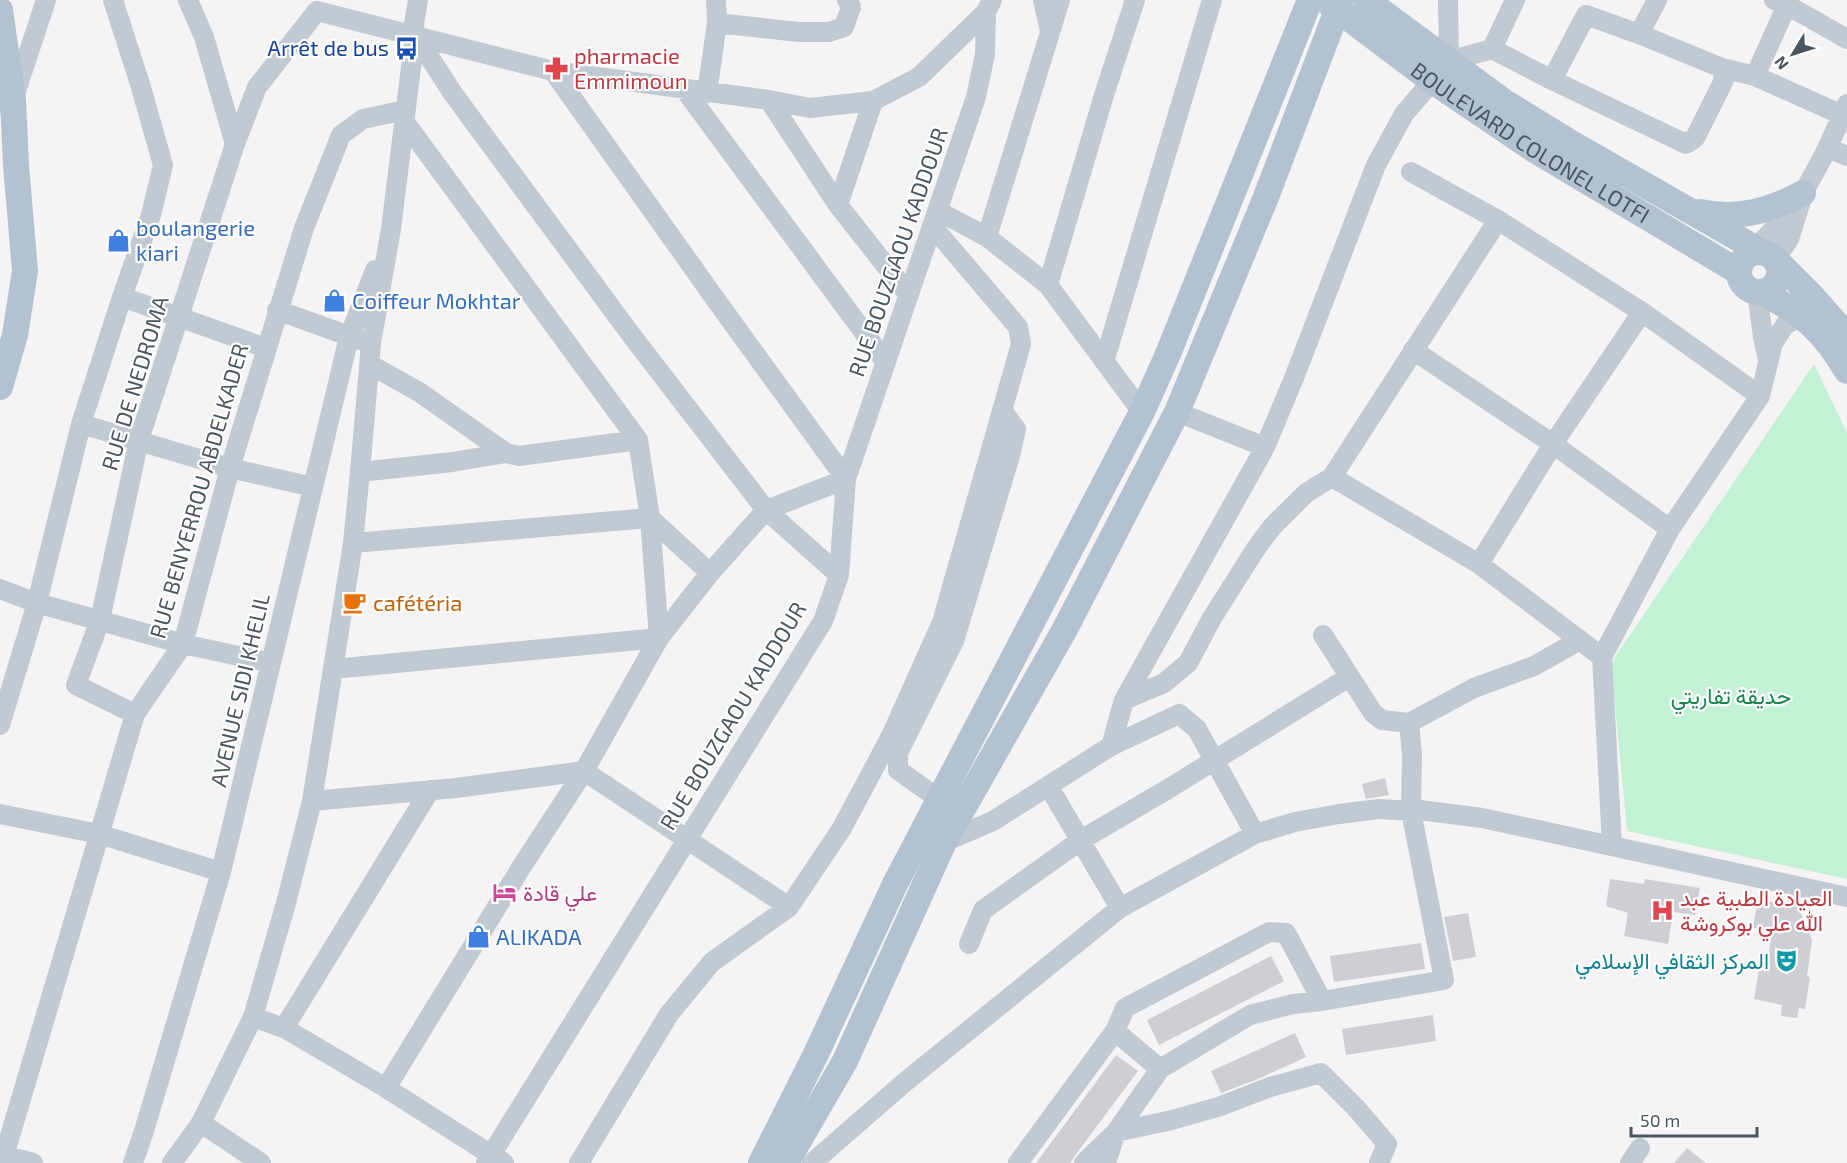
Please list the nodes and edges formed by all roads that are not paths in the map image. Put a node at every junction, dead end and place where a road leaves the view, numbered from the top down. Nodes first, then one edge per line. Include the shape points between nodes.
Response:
1 (46, 0) edge
2 (113, 0) edge
3 (188, 0) edge
4 (202, 0) edge
5 (418, 0) edge
6 (716, 0) edge
7 (847, 0) edge
8 (1043, 0) edge
9 (1060, 0) edge
10 (1135, 0) edge
11 (1212, 0) edge
12 (1366, 0) edge
13 (1515, 0) edge
14 (1657, 0) edge
15 (1329, 2) edge
16 (1780, 2) edge
17 (1451, 3) edge
18 (318, 6) edge
19 (989, 6) edge
20 (1589, 7) edge
21 (0, 10) edge
22 (717, 22) junction
23 (1051, 33) junction
24 (1639, 34) junction
25 (415, 35) junction
26 (204, 37) junction
27 (1847, 39) edge
28 (1492, 49) junction
29 (1449, 60) junction
30 (1722, 68) junction
31 (553, 71) junction
32 (1755, 76) junction
33 (1431, 80) junction
34 (1552, 80) junction
35 (685, 90) junction
36 (707, 93) junction
37 (769, 100) junction
38 (873, 101) junction
39 (7, 102) edge
40 (1845, 110) edge
41 (405, 116) junction
42 (235, 144) junction
43 (1828, 148) junction
44 (1847, 156) edge
45 (8, 160) edge
46 (1411, 172) dead end
47 (1803, 193) junction
48 (838, 205) junction
49 (1692, 210) junction
50 (935, 219) junction
51 (1498, 220) junction
52 (391, 229) junction
53 (987, 237) junction
54 (1759, 258) junction
55 (1048, 285) junction
56 (1759, 292) junction
57 (909, 295) junction
58 (122, 297) junction
59 (277, 310) junction
60 (1642, 312) junction
61 (1801, 316) junction
62 (179, 317) junction
63 (1847, 336) edge
64 (349, 337) junction
65 (371, 343) junction
66 (266, 348) junction
67 (1413, 350) junction
68 (1105, 359) junction
69 (1768, 360) junction
70 (885, 361) junction
71 (369, 364) junction
72 (1847, 371) edge
73 (0, 387) edge
74 (1760, 396) junction
75 (1002, 410) junction
76 (1142, 412) junction
77 (1177, 412) junction
78 (81, 424) junction
79 (139, 440) junction
80 (638, 440) junction
81 (1553, 444) junction
82 (1264, 447) junction
83 (506, 453) junction
84 (230, 468) junction
85 (360, 472) junction
86 (1332, 477) junction
87 (846, 478) junction
88 (313, 487) junction
89 (766, 510) junction
90 (650, 518) junction
91 (1670, 529) junction
92 (352, 543) junction
93 (1479, 564) junction
94 (710, 573) junction
95 (839, 575) junction
96 (0, 589) edge
97 (37, 603) junction
98 (100, 620) junction
99 (1323, 635) dead end
100 (659, 638) junction
101 (1580, 640) junction
102 (183, 644) junction
103 (1602, 657) junction
104 (271, 663) junction
105 (333, 669) junction
106 (1349, 677) junction
107 (1124, 700) junction
108 (135, 714) junction
109 (1409, 723) junction
110 (0, 725) edge
111 (1111, 746) junction
112 (1213, 760) junction
113 (584, 771) junction
114 (1049, 787) junction
115 (429, 790) junction
116 (939, 799) junction
117 (312, 801) junction
118 (1411, 812) junction
119 (0, 814) edge
120 (99, 834) junction
121 (1255, 834) junction
122 (687, 839) junction
123 (1081, 840) junction
124 (944, 842) junction
125 (1612, 845) junction
126 (221, 872) junction
127 (1847, 897) edge
128 (789, 907) junction
129 (1120, 908) junction
130 (969, 944) dead end
131 (1322, 1001) junction
132 (253, 1017) junction
133 (284, 1028) junction
134 (1115, 1031) junction
135 (1160, 1069) junction
136 (386, 1088) junction
137 (201, 1123) junction
138 (1116, 1132) junction
139 (2, 1157) edge
140 (494, 1160) edge
141 (33, 1163) edge
142 (133, 1163) edge
143 (172, 1163) edge
144 (261, 1163) edge
145 (579, 1163) edge
146 (761, 1163) edge
147 (786, 1163) edge
148 (812, 1163) edge
149 (1018, 1163) edge
150 (1084, 1163) edge
151 (1106, 1163) edge
152 (1378, 1163) edge

1 - 39 street
2 - 58 street via 163,165 151,215
3 - 26 street
4 - 26 street
5 - 25 street, AVENUE SIDI KHELIL
6 - 22 street
7 - 22 street via 851,7 844,27 828,32
8 - 23 street
9 - 23 street
10 - 55 street
11 - 68 street
12 - 29 main road, BOULEVARD COLONEL LOTFI
13 - 28 street
14 - 24 street
15 - 33 main road, BOULEVARD COLONEL LOTFI
15 - 76 main road
15 - 77 main road via 1266,197
16 - 27 street
16 - 32 street
17 - 29 street
18 - 25 street, RUE DE NEDROMA
18 - 42 street, RUE DE NEDROMA via 257,87
19 - 38 street via 919,77
19 - 50 street, RUE BOUZGAOU KADDOUR via 976,97
20 - 24 street
20 - 34 street
21 - 39 main road
22 - 36 street
23 - 53 street
24 - 30 street
25 - 31 street, RUE DE NEDROMA
25 - 41 street, AVENUE SIDI KHELIL
25 - 89 street via 467,114
26 - 42 street
28 - 29 street
28 - 34 street
29 - 33 street
29 - 49 main road, BOULEVARD COLONEL LOTFI via 1503,101
30 - 32 street
30 - 34 street via 1724,80 1695,138 1686,144
31 - 35 street, RUE DE NEDROMA
31 - 87 street
32 - 40 street
33 - 54 main road, BOULEVARD COLONEL LOTFI via 1533,149
33 - 82 street via 1404,114 1376,165
35 - 36 street, RUE DE NEDROMA
35 - 70 street
36 - 37 street, RUE DE NEDROMA
37 - 38 street, RUE DE NEDROMA via 810,108
37 - 48 street
38 - 48 street
39 - 45 main road
40 - 43 street
41 - 52 street, AVENUE SIDI KHELIL
41 - 59 street, RUE BENYERROU ABDELKADER via 363,119 341,135
41 - 80 street
42 - 62 street, RUE DE NEDROMA
43 - 44 street
43 - 47 street
45 - 73 main road via 25,271 15,335
46 - 51 street
47 - 49 main road via 1768,210 1749,214
47 - 54 street via 1789,239
48 - 57 street
49 - 54 main road, BOULEVARD COLONEL LOTFI
50 - 53 street
50 - 57 street, RUE BOUZGAOU KADDOUR
50 - 75 street via 1018,327 1021,344
51 - 60 street
51 - 67 street
52 - 64 street, AVENUE SIDI KHELIL
52 - 65 street, AVENUE SIDI KHELIL
53 - 55 street
54 - 56 main road via 1744,284
54 - 56 main road via 1779,267 1772,288
54 - 63 main road, BOULEVARD COLONEL LOTFI via 1812,296
55 - 68 street
56 - 61 main road
56 - 69 street
57 - 70 street, RUE BOUZGAOU KADDOUR
58 - 62 street
58 - 78 street
59 - 64 street
59 - 66 street, RUE BENYERROU ABDELKADER
60 - 74 street
60 - 81 street
61 - 69 street via 1785,325
61 - 72 main road via 1826,340
62 - 66 street
62 - 79 street, RUE DE NEDROMA
64 - 65 street
64 - 88 street, AVENUE SIDI KHELIL
65 - 71 street, AVENUE SIDI KHELIL
66 - 84 street, RUE BENYERROU ABDELKADER
67 - 81 street
67 - 86 street
68 - 76 street
69 - 74 street
70 - 87 street, RUE BOUZGAOU KADDOUR
71 - 83 street via 418,392
71 - 85 street, AVENUE SIDI KHELIL
74 - 91 street
75 - 116 street via 1016,429 954,641 898,753 898,770
75 - 128 street via 942,622 891,736 842,828
76 - 116 main road
77 - 82 street
77 - 124 main road via 1065,629
78 - 79 street
78 - 97 street
79 - 84 street
79 - 98 street, RUE DE NEDROMA
80 - 83 street via 519,456
80 - 90 street
81 - 91 street
81 - 93 street
82 - 107 street
83 - 85 street
84 - 88 street
84 - 102 street, RUE BENYERROU ABDELKADER
85 - 92 street, AVENUE SIDI KHELIL
86 - 93 street
86 - 107 street via 1306,493 1272,527 1212,618 1188,663 1164,683
87 - 89 street
87 - 95 street, RUE BOUZGAOU KADDOUR
88 - 104 street, AVENUE SIDI KHELIL
89 - 94 street
89 - 95 street
90 - 92 street
90 - 94 street
90 - 100 street
91 - 103 street
92 - 105 street, AVENUE SIDI KHELIL
93 - 101 street
94 - 100 street
95 - 122 street, RUE BOUZGAOU KADDOUR via 823,621
96 - 97 street
97 - 98 street
97 - 110 street
98 - 102 street
98 - 108 street, RUE DE NEDROMA via 76,685
99 - 106 street
100 - 105 street
100 - 113 street
101 - 103 street
101 - 109 street via 1534,666 1474,688
102 - 104 street
102 - 108 street, RUE BENYERROU ABDELKADER
103 - 125 street
104 - 126 street, AVENUE SIDI KHELIL
105 - 117 street, AVENUE SIDI KHELIL
106 - 109 street via 1382,720
106 - 112 street
107 - 111 street
108 - 120 street, RUE BENYERROU ABDELKADER
109 - 118 street
111 - 112 street via 1179,714 1197,729
111 - 114 street
112 - 121 street
112 - 123 street
113 - 115 street
113 - 122 street
113 - 136 street
114 - 123 street
114 - 124 street via 993,820
115 - 117 street
115 - 133 street
116 - 146 main road
117 - 132 street, AVENUE SIDI KHELIL
118 - 121 street via 1379,809 1339,814
118 - 125 street via 1482,818
118 - 131 street via 1443,980
119 - 120 street
120 - 126 street
120 - 139 street, RUE BENYERROU ABDELKADER
121 - 129 street
122 - 128 street
122 - 140 street, RUE BOUZGAOU KADDOUR
123 - 129 street
123 - 130 street via 983,910
124 - 147 main road via 845,1061
125 - 127 street
126 - 142 street, AVENUE SIDI KHELIL
128 - 145 street via 712,962 669,1014
129 - 148 street via 905,1082
131 - 134 street via 1286,933 1269,932 1125,1008
131 - 135 street via 1250,1015
132 - 133 street
132 - 137 street, AVENUE SIDI KHELIL
133 - 136 street
134 - 135 street
134 - 149 street
135 - 138 street
136 - 140 street
137 - 143 street, AVENUE SIDI KHELIL
137 - 144 street
138 - 150 street
138 - 151 street
138 - 152 street via 1206,1110 1321,1073 1386,1144
139 - 141 street

